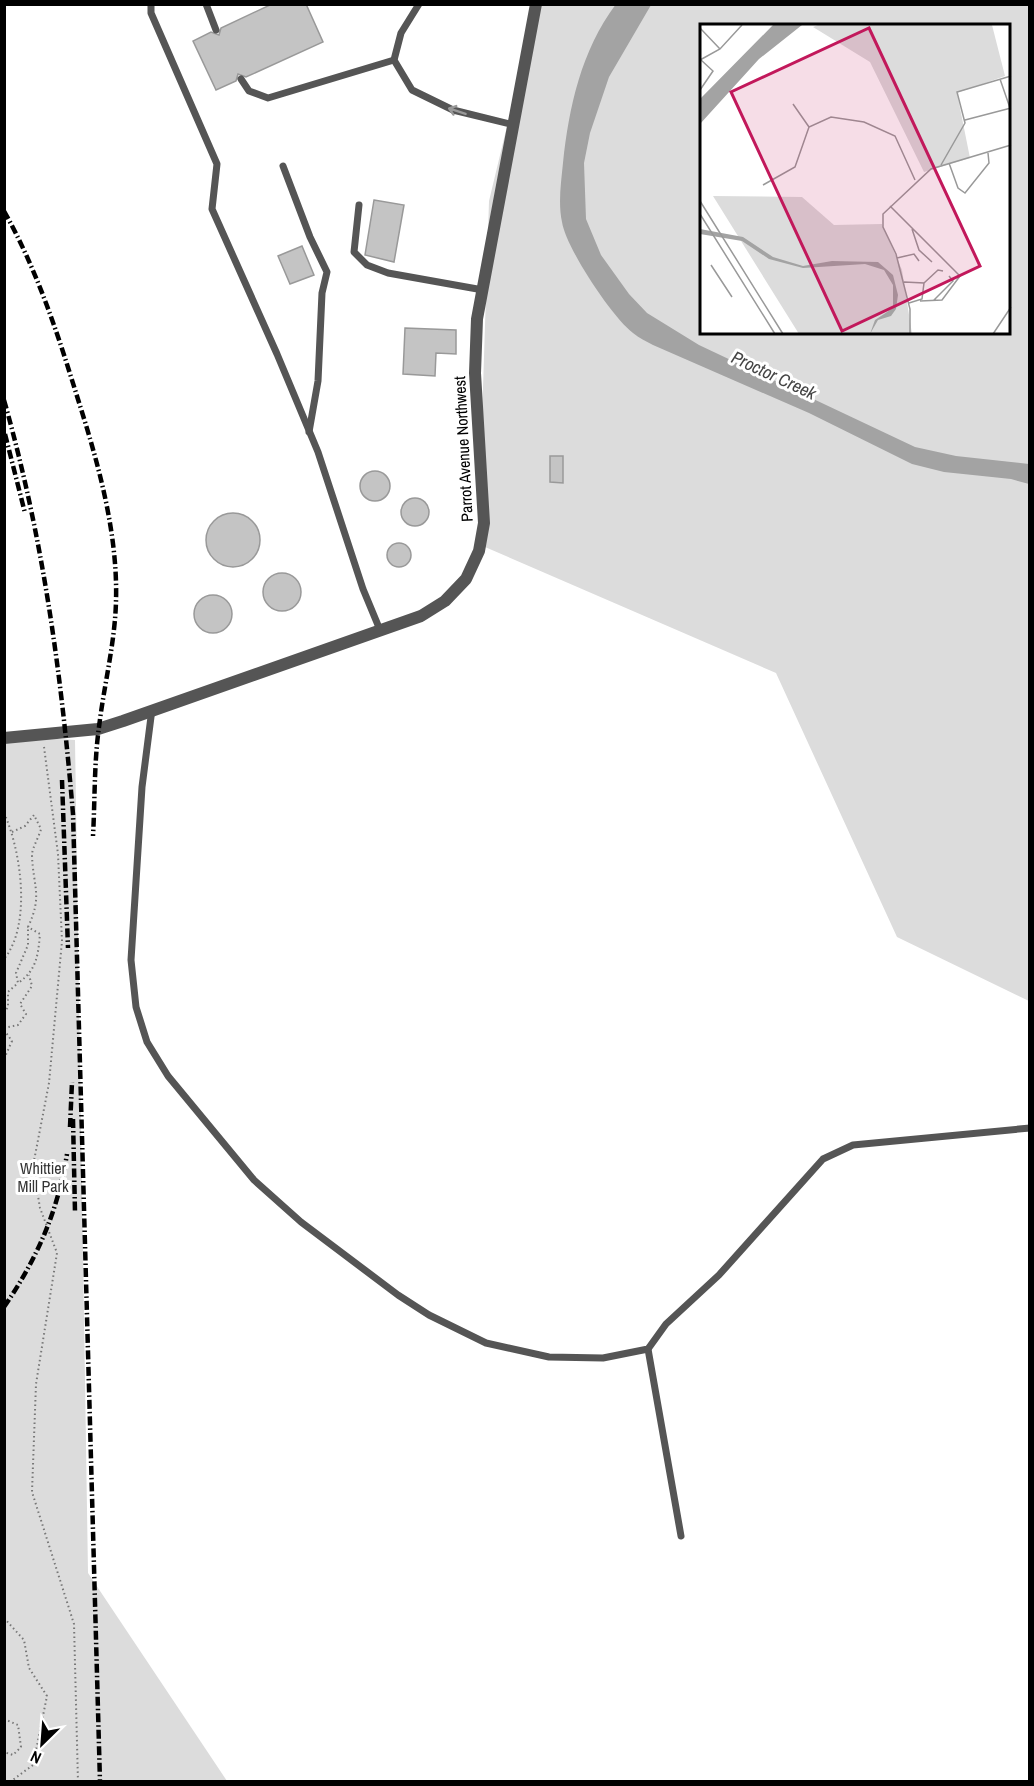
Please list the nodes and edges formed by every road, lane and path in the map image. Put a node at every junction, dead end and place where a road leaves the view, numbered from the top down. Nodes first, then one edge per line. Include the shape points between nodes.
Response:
1 (151, 4) edge
2 (206, 4) edge
3 (419, 4) edge
4 (536, 4) edge
5 (216, 30) dead end
6 (394, 60) junction
7 (241, 79) dead end
8 (514, 125) junction
9 (283, 166) dead end
10 (359, 205) dead end
11 (483, 290) junction
12 (309, 432) junction
13 (380, 630) junction
14 (152, 709) junction
15 (42, 735) junction
16 (4, 738) edge
17 (4, 813) edge
18 (12, 832) junction
19 (28, 927) junction
20 (4, 959) edge
21 (29, 975) junction
22 (18, 982) junction
23 (4, 1013) edge
24 (4, 1029) edge
25 (4, 1059) edge
26 (1029, 1128) edge
27 (648, 1348) junction
28 (681, 1536) dead end
29 (4, 1618) edge
30 (4, 1719) edge
31 (4, 1752) edge
32 (4, 1777) edge
33 (9, 1782) edge
34 (78, 1782) edge

1 - 12 lane via 151,13 217,164 212,209
2 - 5 lane
3 - 6 lane via 401,33
4 - 8 street, Parrot Avenue Northwest
6 - 7 lane via 268,98 249,91
8 -> 6 lane via 453,110 412,90
8 - 11 street, Parrot Avenue Northwest
9 - 12 lane via 327,272 322,293 318,381
10 - 11 lane via 354,252 367,265 388,273
11 - 13 street, Parrot Avenue Northwest via 477,319 475,373 484,523 479,551 466,579 446,601 421,616
12 - 13 lane
13 - 14 street, Parrot Avenue Northwest
14 - 15 street, Parrot Avenue Northwest via 98,729
14 - 27 lane via 142,787 131,960 136,1008 147,1042 168,1076 254,1180 301,1222 429,1315 486,1343 549,1357 603,1359
15 - 16 street, Parrot Avenue Northwest
15 - 34 path via 58,854 62,940 49,1083 33,1166 40,1208 57,1253 36,1384 32,1492 74,1624
17 - 18 path
18 - 19 path via 25,826 34,815 41,829 31,853 32,882 38,892 36,910
18 - 20 path via 22,893 11,951
19 - 21 path via 40,934 37,961
19 - 22 path via 28,945 16,973
21 - 22 path
21 - 24 path via 32,986 20,1004 26,1014 18,1025
22 - 23 path via 8,992
24 - 25 path via 12,1041
26 - 27 lane via 853,1145 824,1159 719,1275 666,1324
27 - 28 lane
29 - 33 path via 24,1640 29,1668 47,1696 33,1766
30 - 31 path via 18,1725 21,1747 13,1755
32 - 33 path

